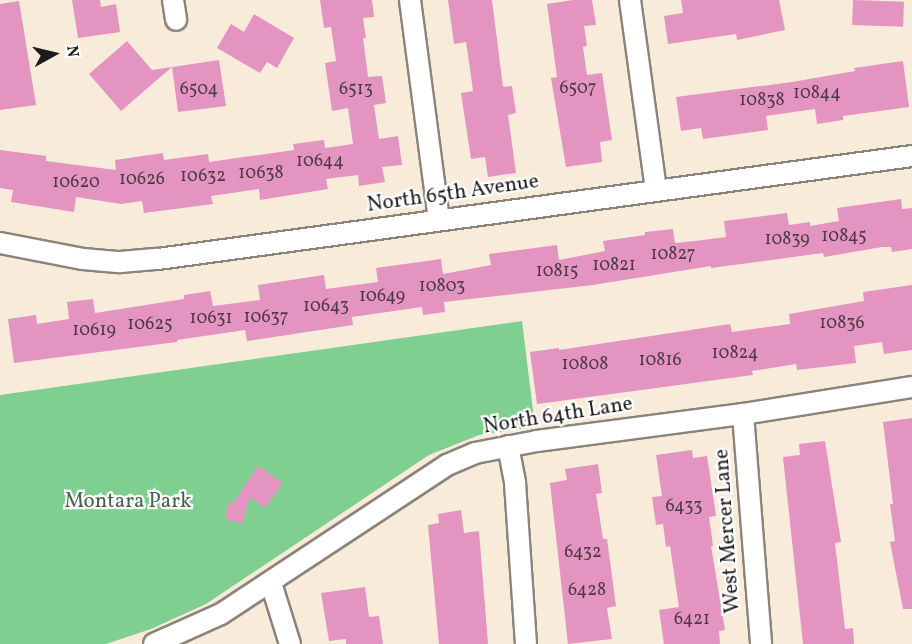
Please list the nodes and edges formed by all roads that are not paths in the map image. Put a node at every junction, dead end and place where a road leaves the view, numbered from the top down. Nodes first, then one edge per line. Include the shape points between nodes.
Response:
1 (173, 0) edge
2 (410, 0) edge
3 (630, 0) edge
4 (176, 20) dead end
5 (912, 156) edge
6 (656, 190) junction
7 (439, 220) junction
8 (0, 243) edge
9 (912, 387) edge
10 (743, 414) junction
11 (508, 446) junction
12 (271, 583) junction
13 (154, 644) edge
14 (290, 644) edge
15 (526, 644) edge
16 (761, 644) edge

1 - 4 street
2 - 7 street
3 - 6 street
5 - 6 street, North 65th Avenue
6 - 7 street, North 65th Avenue
7 - 8 street, North 65th Avenue via 120,262
9 - 10 street, North 64th Lane
10 - 11 street, North 64th Lane
10 - 16 street, West Mercer Lane
11 - 12 street, North 64th Lane via 475,453 447,465
11 - 15 street
12 - 13 street, North 64th Lane via 221,614
12 - 14 street

